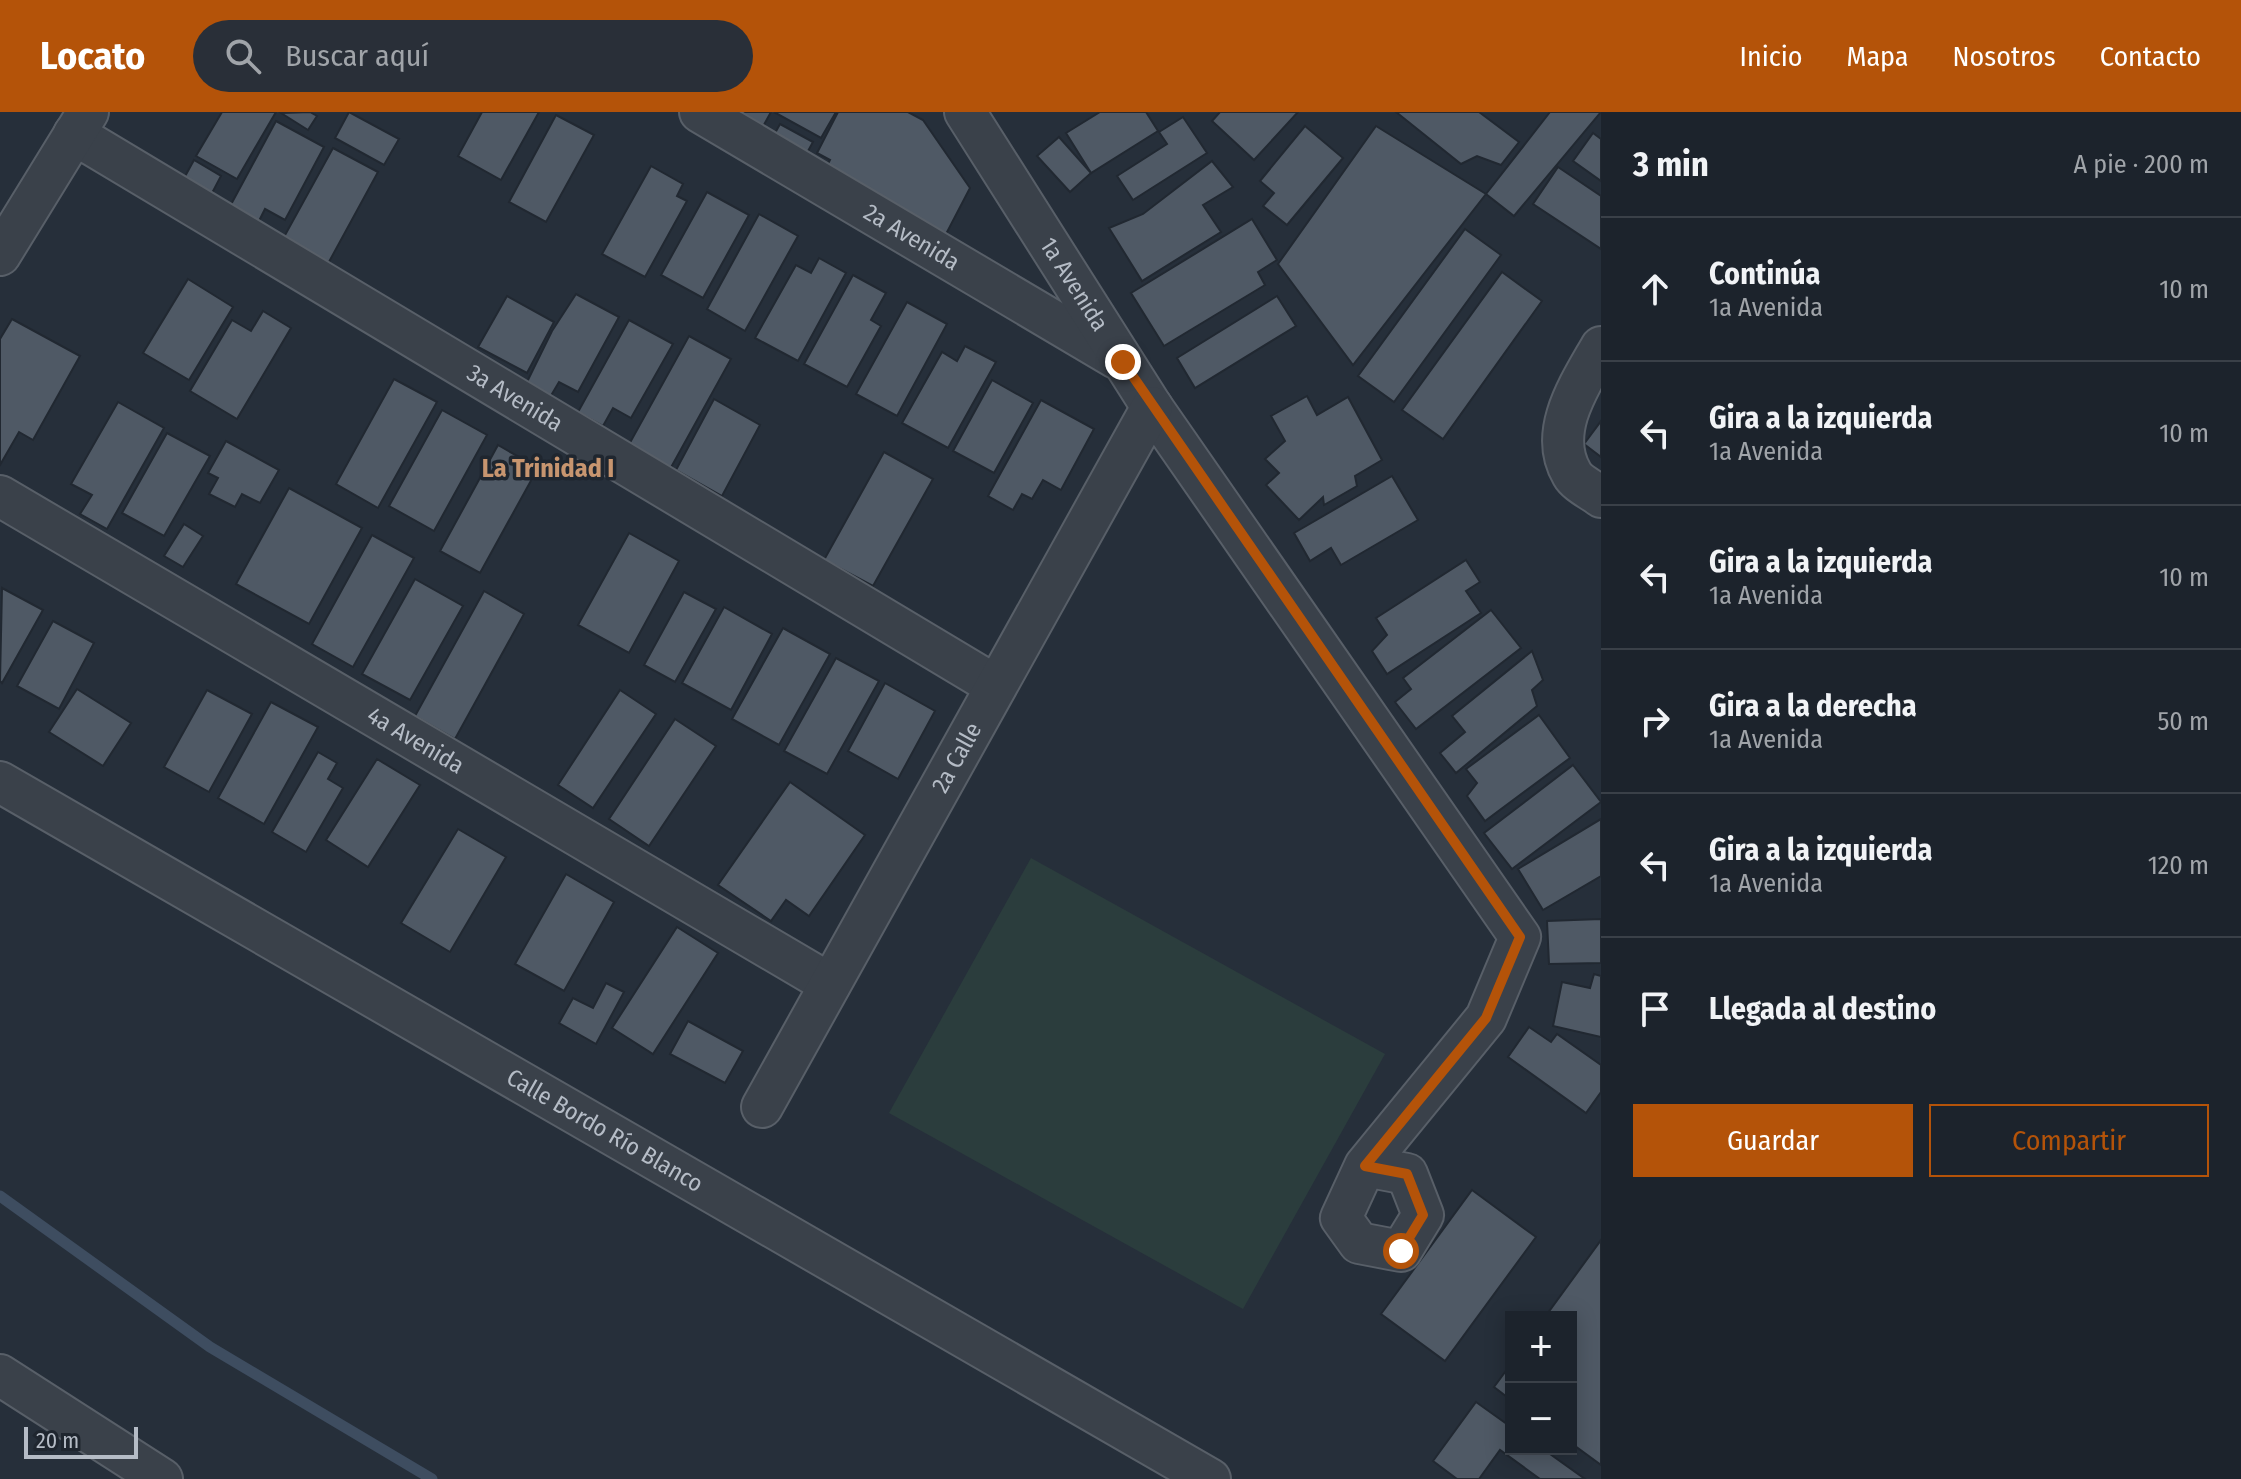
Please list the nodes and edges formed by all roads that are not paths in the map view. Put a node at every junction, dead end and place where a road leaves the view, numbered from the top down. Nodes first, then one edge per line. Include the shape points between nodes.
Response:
1 (700, 112) edge
2 (965, 112) edge
3 (81, 123) edge
4 (0, 255) edge
5 (1601, 347) edge
6 (1123, 362) junction
7 (1152, 407) junction
8 (0, 496) edge
9 (1601, 497) edge
10 (996, 686) junction
11 (0, 782) edge
12 (830, 984) junction
13 (762, 1107) dead end
14 (1365, 1166) dead end
15 (0, 1375) edge
16 (152, 1477) edge
17 (1210, 1479) edge

1 - 6 street, 2a Avenida
2 - 6 street, 1a Avenida
3 - 4 street
3 - 10 street, 3a Avenida
5 - 9 street via 1572,400 1561,443 1572,476
6 - 7 street, 1a Avenida
7 - 10 street, 2a Calle
7 - 14 street, 1a Avenida via 1520,937 1486,1018
8 - 12 street, 4a Avenida
10 - 12 street, 2a Calle
11 - 17 street, Calle Bordo Río Blanco
12 - 13 street, 2a Calle
15 - 16 street

